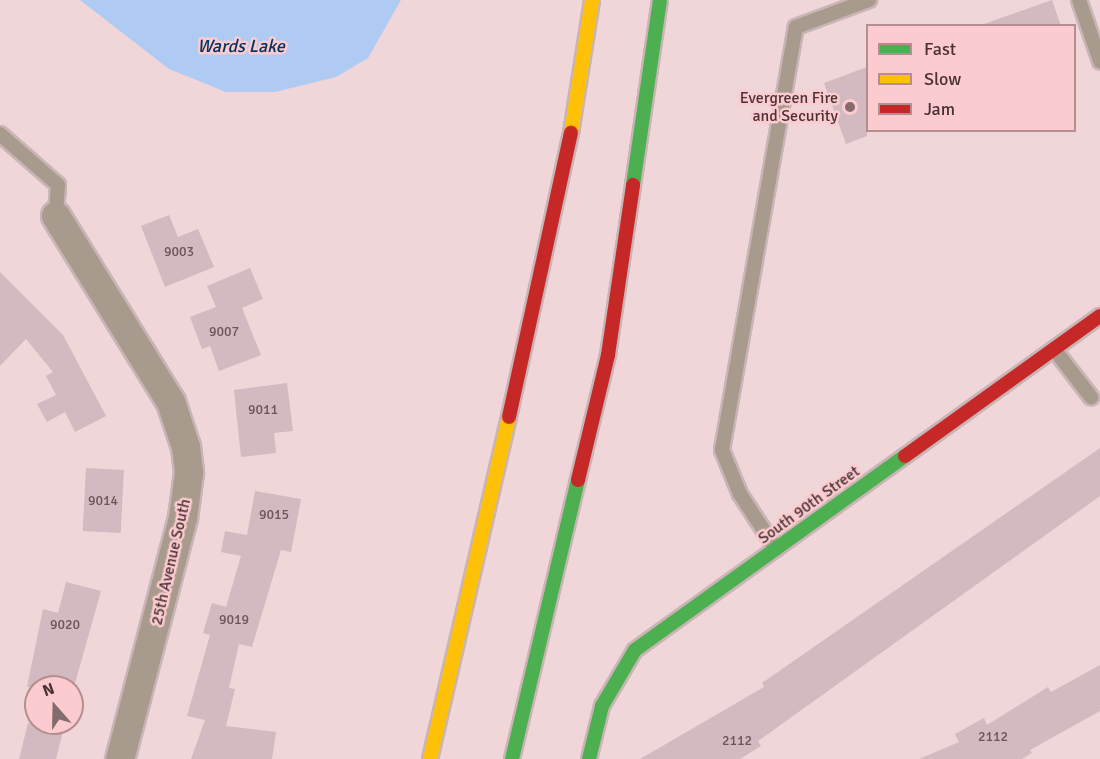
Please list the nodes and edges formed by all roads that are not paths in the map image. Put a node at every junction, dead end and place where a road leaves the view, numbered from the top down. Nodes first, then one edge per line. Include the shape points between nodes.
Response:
1 (592, 0) edge
2 (660, 0) edge
3 (675, 0) edge
4 (868, 0) edge
5 (1079, 0) edge
6 (1100, 61) edge
7 (652, 81) junction
8 (0, 134) edge
9 (56, 216) joint
10 (1100, 316) edge
11 (1054, 349) junction
12 (1091, 398) dead end
13 (776, 549) junction
14 (120, 759) edge
15 (430, 759) edge
16 (512, 759) edge
17 (589, 759) edge

1 - 15 main road via 564,180
2 - 7 main road
3 - 7 main road
4 - 13 lane via 796,27 722,450 740,494
5 - 6 lane
7 - 16 main road via 608,355
8 - 9 lane via 58,185
9 - 14 street, 25th Avenue South via 171,402 187,456 183,518
10 - 11 main road, South 90th Street
11 - 12 lane
11 - 13 main road, South 90th Street
13 - 17 main road, South 90th Street via 635,650 602,706

